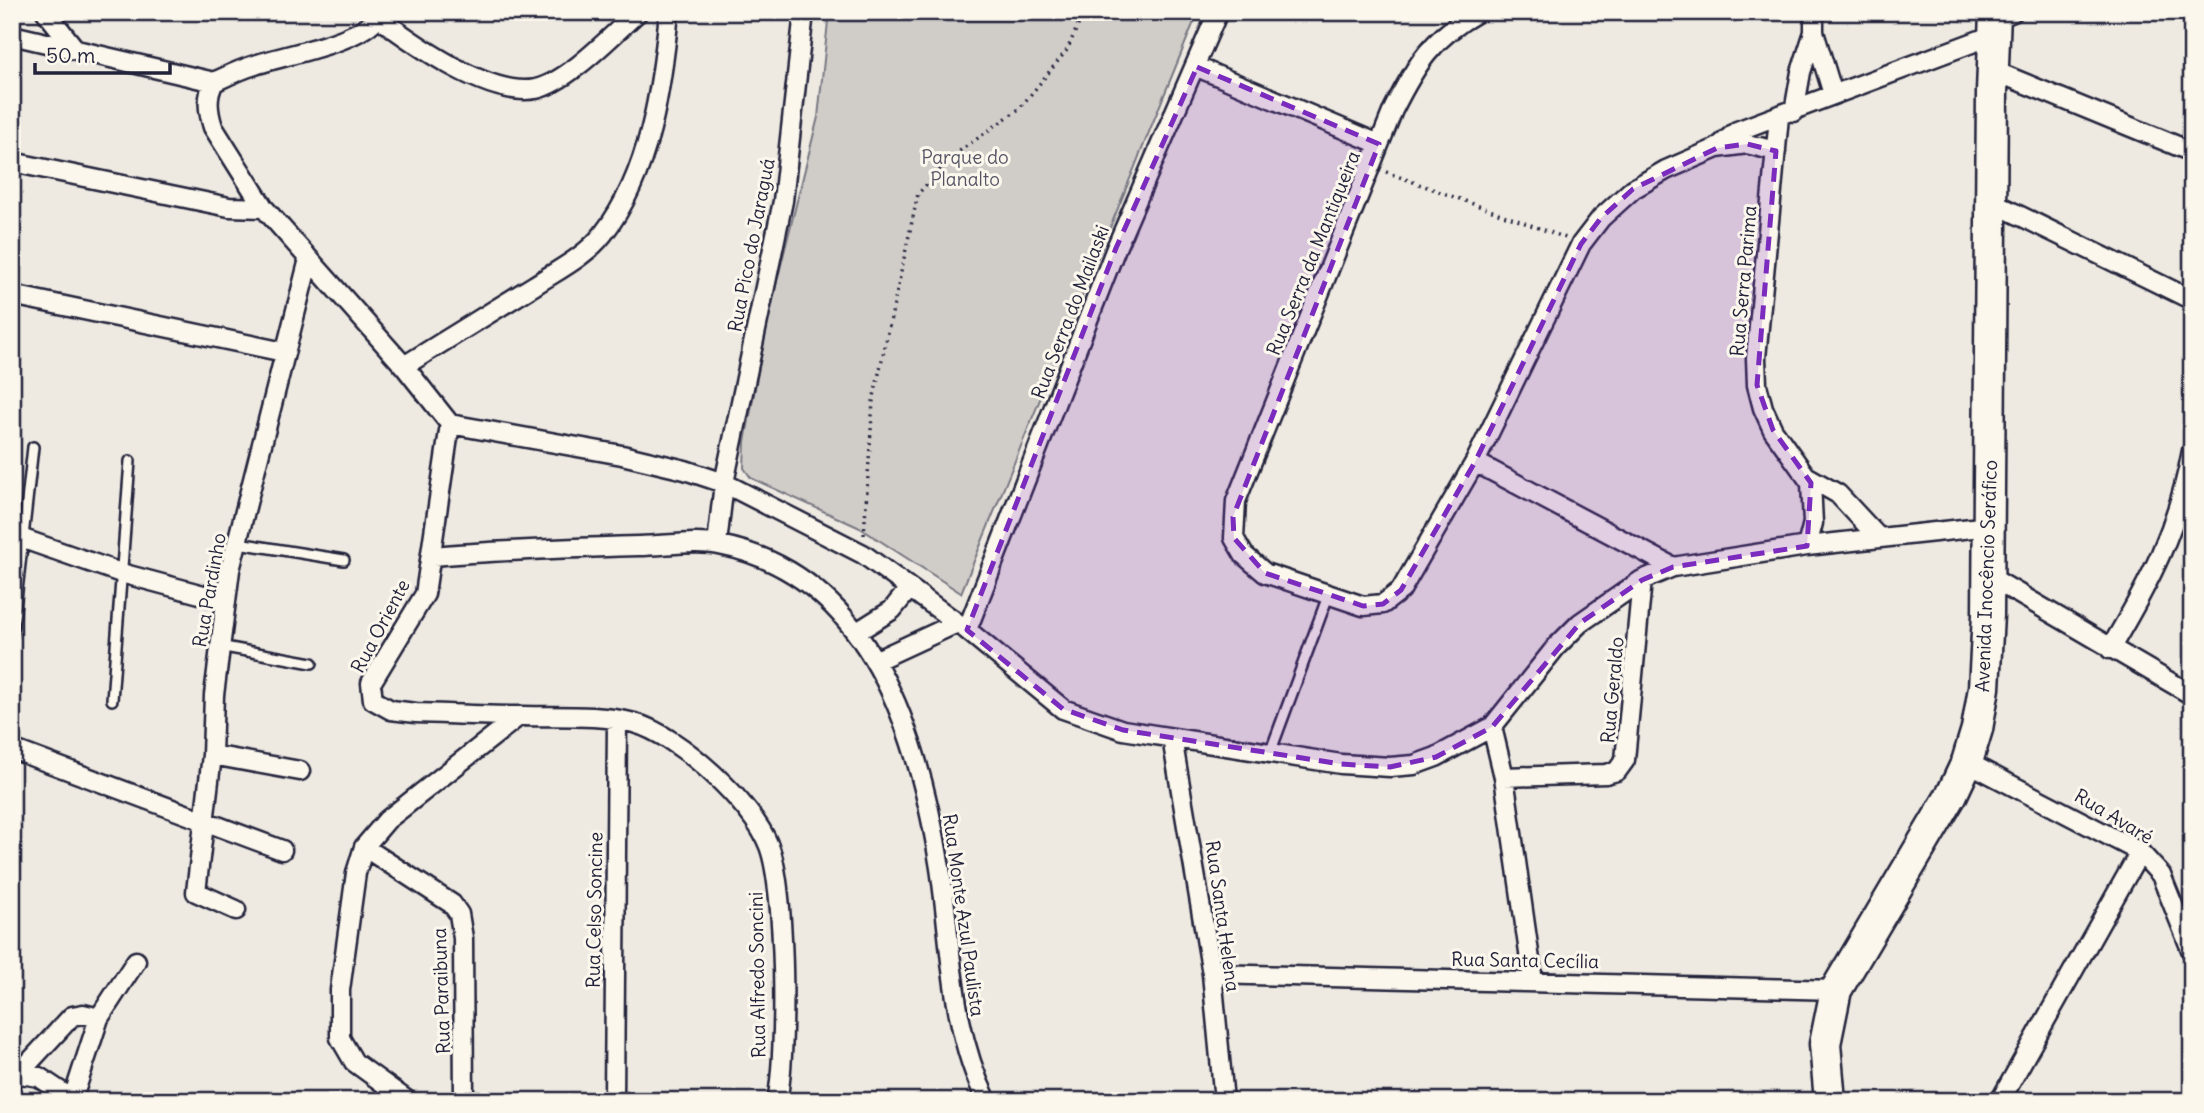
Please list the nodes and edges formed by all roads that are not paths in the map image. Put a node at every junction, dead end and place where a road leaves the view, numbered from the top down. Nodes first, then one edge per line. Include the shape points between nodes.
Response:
1 (46, 12) edge
2 (638, 12) edge
3 (669, 12) edge
4 (804, 12) edge
5 (1218, 12) edge
6 (1478, 12) edge
7 (1814, 12) edge
8 (379, 15) edge
9 (1999, 20) edge
10 (1814, 32) junction
11 (12, 35) edge
12 (76, 50) junction
13 (1197, 67) junction
14 (1992, 70) junction
15 (214, 82) junction
16 (1833, 94) junction
17 (1786, 115) junction
18 (1379, 144) junction
19 (1717, 148) junction
20 (1776, 151) junction
21 (2192, 152) edge
22 (12, 162) edge
23 (1992, 202) junction
24 (264, 208) junction
25 (309, 259) junction
26 (12, 295) edge
27 (2192, 300) edge
28 (284, 352) junction
29 (404, 366) junction
30 (450, 425) junction
31 (33, 447) dead end
32 (2192, 451) edge
33 (130, 461) dead end
34 (1475, 462) junction
35 (1808, 477) junction
36 (724, 483) junction
37 (1990, 526) junction
38 (18, 537) edge
39 (1878, 537) junction
40 (238, 543) junction
41 (717, 544) junction
42 (1807, 546) junction
43 (433, 556) junction
44 (344, 560) dead end
45 (1673, 567) junction
46 (121, 573) junction
47 (1990, 577) junction
48 (1642, 580) junction
49 (909, 589) junction
50 (1328, 596) junction
51 (226, 601) junction
52 (962, 627) junction
53 (857, 632) junction
54 (12, 636) edge
55 (219, 646) junction
56 (2110, 649) junction
57 (877, 660) junction
58 (313, 663) dead end
59 (2192, 695) edge
60 (112, 700) dead end
61 (519, 716) junction
62 (617, 721) junction
63 (1492, 727) junction
64 (1172, 738) junction
65 (12, 749) edge
66 (1270, 754) junction
67 (212, 755) junction
68 (1967, 762) junction
69 (300, 771) dead end
70 (1504, 777) junction
71 (206, 820) junction
72 (364, 847) junction
73 (282, 850) dead end
74 (2140, 852) junction
75 (236, 910) dead end
76 (2192, 952) edge
77 (136, 961) dead end
78 (1212, 974) junction
79 (1532, 981) junction
80 (1836, 990) junction
81 (99, 1018) junction
82 (17, 1077) edge
83 (72, 1100) edge
84 (408, 1101) edge
85 (464, 1101) edge
86 (614, 1101) edge
87 (777, 1101) edge
88 (987, 1101) edge
89 (1224, 1101) edge
90 (1829, 1101) edge
91 (2000, 1101) edge

1 - 12 street
2 - 8 street via 565,74 536,89 496,85 459,70 415,45
3 - 29 street via 659,93 644,147 628,192 603,234 566,265
4 - 36 street, Rua Pico do Jaraguá via 783,201
5 - 13 street, Rua Serra do Mailaski
6 - 18 street, Rua Serra da Mantiqueira via 1450,28 1411,73
7 - 10 street
8 - 15 street via 340,40 255,64
9 - 14 main road, Avenida Inocêncio Seráfico
9 - 16 street
10 - 16 street
10 - 17 street, Rua Serra Parima
11 - 12 street
12 - 15 street
13 - 18 street
13 - 52 street, Rua Serra do Mailaski via 1116,248
14 - 21 street
14 - 23 main road, Avenida Inocêncio Seráfico
15 - 24 street via 208,102 213,127
16 - 17 street
17 - 19 street via 1737,131
17 - 20 street, Rua Serra Parima
18 - 50 street, Rua Serra da Mantiqueira via 1236,501 1234,538 1244,555 1265,573
19 - 20 street via 1747,145
19 - 34 street via 1633,189 1601,218 1581,244
20 - 35 street, Rua Serra Parima via 1757,385 1773,430
22 - 24 street via 229,207
23 - 27 street
23 - 37 main road, Avenida Inocêncio Seráfico
24 - 25 street
25 - 28 street, Rua Pardinho
25 - 29 street
26 - 28 street
28 - 40 street, Rua Pardinho
29 - 30 street
30 - 36 street via 622,455
30 - 43 street, Rua Oriente
31 - 38 lane
32 - 56 street via 2171,535 2152,578
33 - 46 lane
34 - 45 street
34 - 50 street via 1401,590 1383,604 1363,606
35 - 39 street, Rua Serra Parima via 1838,494
35 - 42 street, Rua Serra Parima via 1813,507
36 - 41 street, Rua Pico do Jaraguá
36 - 49 street via 863,554
37 - 39 street
37 - 47 main road, Avenida Inocêncio Seráfico
38 - 46 street
38 - 54 lane
39 - 42 street
40 - 44 lane
40 - 51 street, Rua Pardinho
41 - 43 street
41 - 53 street, Rua Monte Azul Paulista via 777,566 808,585
42 - 45 street
43 - 61 street, Rua Oriente via 425,594 371,683 373,700 391,710
45 - 48 street
46 - 51 street
46 - 60 lane
47 - 56 street
47 - 68 main road, Avenida Inocêncio Seráfico via 1984,688
48 - 63 street via 1580,623
48 - 70 street, Rua Geraldo via 1625,760 1617,771 1605,774
49 - 52 street
49 - 53 street via 892,610
50 - 66 lane
51 - 55 street, Rua Pardinho
52 - 57 street
52 - 64 street via 1063,709 1123,730
53 - 57 street, Rua Monte Azul Paulista
55 - 58 lane
55 - 67 street, Rua Pardinho
56 - 59 street
57 - 88 street, Rua Monte Azul Paulista via 915,753 939,867 961,1034
61 - 62 street, Rua Alfredo Soncini
61 - 72 street via 414,797
62 - 86 street, Rua Celso Soncine
62 - 87 street, Rua Alfredo Soncini via 652,731 700,763 755,816 770,848 780,920
63 - 66 street via 1414,765 1341,764
63 - 70 street
64 - 66 street
64 - 78 street, Rua Santa Helena
65 - 71 street
67 - 69 street
67 - 71 street, Rua Pardinho
68 - 74 street, Rua Avaré
68 - 80 main road, Avenida Inocêncio Seráfico
70 - 79 street
71 - 73 street
71 - 75 street, Rua Pardinho via 196,892
72 - 84 street via 356,873 338,1026 354,1062
72 - 85 street, Rua Paraibuna via 440,894 459,914
74 - 76 street, Rua Avaré via 2161,875
74 - 91 street
77 - 81 street
78 - 79 street, Rua Santa Cecília
78 - 89 street, Rua Santa Helena
79 - 80 street, Rua Santa Cecília
80 - 90 main road, Avenida Inocêncio Seráfico via 1825,1044
81 - 82 street via 72,1016
81 - 83 street
82 - 83 street via 52,1084

